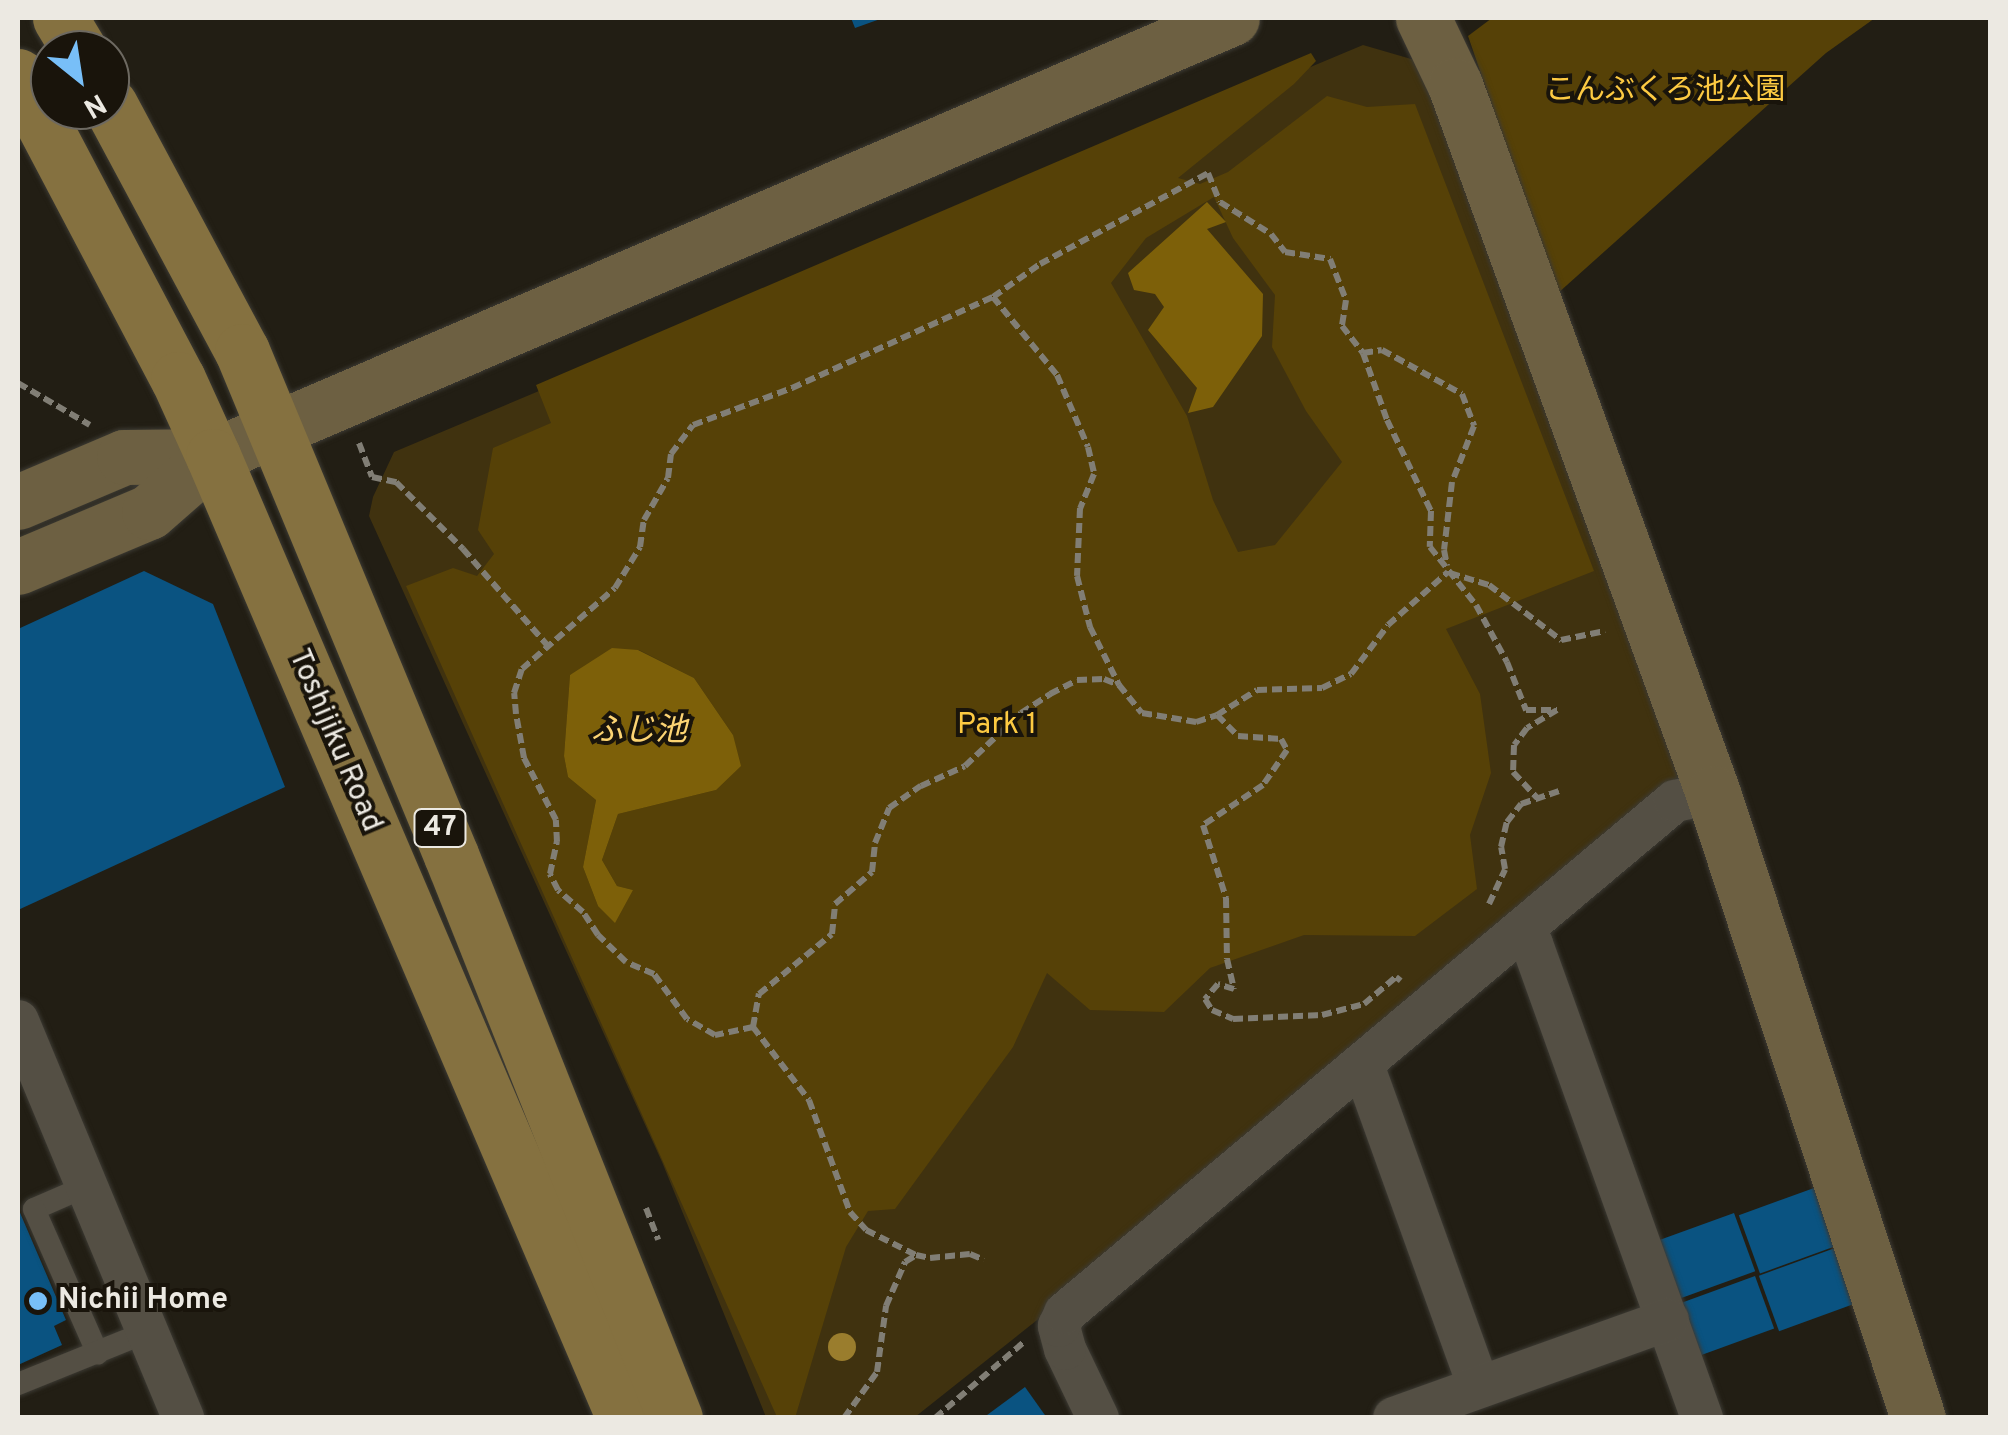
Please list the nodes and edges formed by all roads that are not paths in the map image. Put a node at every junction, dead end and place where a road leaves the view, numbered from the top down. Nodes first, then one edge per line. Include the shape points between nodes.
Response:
1 (1232, 18) edge
2 (1423, 18) edge
3 (18, 76) edge
4 (124, 130) edge
5 (274, 429) junction
6 (213, 456) junction
7 (18, 502) edge
8 (18, 568) edge
9 (1713, 793) junction
10 (1502, 924) junction
11 (18, 1020) edge
12 (1363, 1065) junction
13 (87, 1186) junction
14 (1668, 1320) junction
15 (147, 1332) junction
16 (98, 1354) junction
17 (18, 1384) edge
18 (1480, 1387) junction
19 (183, 1418) edge
20 (624, 1418) edge
21 (675, 1418) edge
22 (1098, 1418) edge
23 (1394, 1418) edge
24 (1702, 1418) edge
25 (1918, 1418) edge

1 - 5 street
2 - 9 street via 1455,85
3 - 6 main road, Toshijiku Road / 47
4 - 5 main road, 47 via 209,285
5 - 6 street
5 - 21 main road, 47
6 - 7 street via 124,456
6 - 8 street via 149,512
6 - 20 main road, Toshijiku Road / 47
9 - 10 street via 1675,801
9 - 25 street
10 - 12 street
10 - 14 street via 1532,944
11 - 13 street
12 - 18 street
12 - 22 street via 1066,1312 1059,1326
13 - 15 street
13 - 16 lane via 34,1209
14 - 18 street
14 - 24 street
15 - 16 lane
15 - 19 street
16 - 17 lane
18 - 23 street

